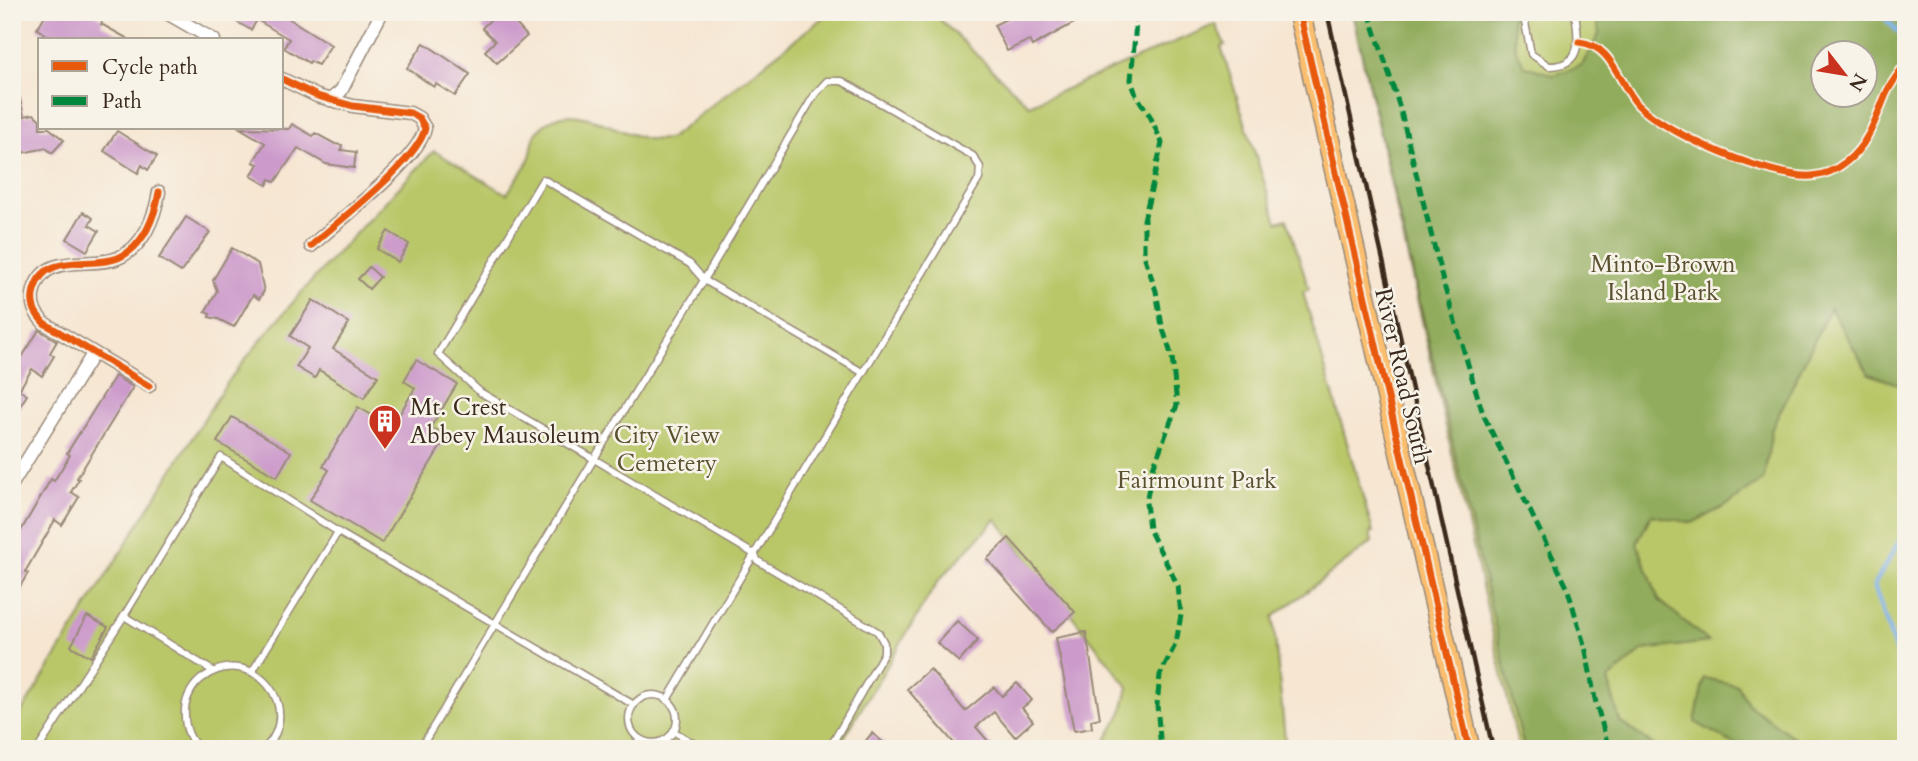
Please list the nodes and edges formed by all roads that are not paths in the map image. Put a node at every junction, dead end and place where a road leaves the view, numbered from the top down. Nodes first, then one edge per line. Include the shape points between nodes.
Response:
1 (165, 12) edge
2 (382, 12) edge
3 (1299, 12) edge
4 (1523, 12) edge
5 (1575, 12) edge
6 (210, 38) edge
7 (284, 80) edge
8 (330, 100) junction
9 (159, 192) dead end
10 (311, 246) dead end
11 (704, 280) junction
12 (93, 354) junction
13 (862, 372) junction
14 (149, 387) dead end
15 (594, 458) junction
16 (12, 484) edge
17 (338, 532) junction
18 (754, 554) junction
19 (124, 616) junction
20 (494, 623) junction
21 (213, 671) junction
22 (252, 672) junction
23 (667, 700) junction
24 (634, 705) junction
25 (673, 731) junction
26 (640, 739) junction
27 (266, 746) edge
28 (38, 749) edge
29 (200, 749) edge
30 (277, 749) edge
31 (420, 749) edge
32 (634, 749) edge
33 (703, 749) edge
34 (829, 749) edge
35 (1469, 749) edge

1 - 6 street
2 - 8 street via 341,91
3 - 35 main road, River Road South
4 - 5 lane via 1531,54 1549,66 1564,64 1575,53 1579,42
7 - 8 street
8 - 10 street via 410,113 425,128 421,140 396,169
9 - 12 street via 152,223 128,251 117,258 56,267 44,273 35,287 34,312
11 - 13 lane
11 - 13 lane via 827,81 842,80 973,156 980,167 979,179
11 - 15 lane
11 - 15 lane via 690,264 543,179 438,354 480,392
12 - 14 street
12 - 16 street
13 - 18 lane
15 - 18 lane
15 - 20 lane
17 - 19 lane via 221,457
17 - 20 lane
17 - 22 lane
18 - 23 lane
18 - 34 lane via 758,561 878,632 884,643 878,665
19 - 21 lane
19 - 28 lane
20 - 24 lane
20 - 31 lane
21 - 22 lane via 226,667
21 - 29 lane via 191,690 186,704 188,733
22 - 27 lane via 268,685 278,704 278,725
23 - 24 lane via 653,695
23 - 25 lane via 676,713
24 - 26 lane via 631,727
25 - 26 lane via 655,743
25 - 33 lane
26 - 32 lane
27 - 30 lane

